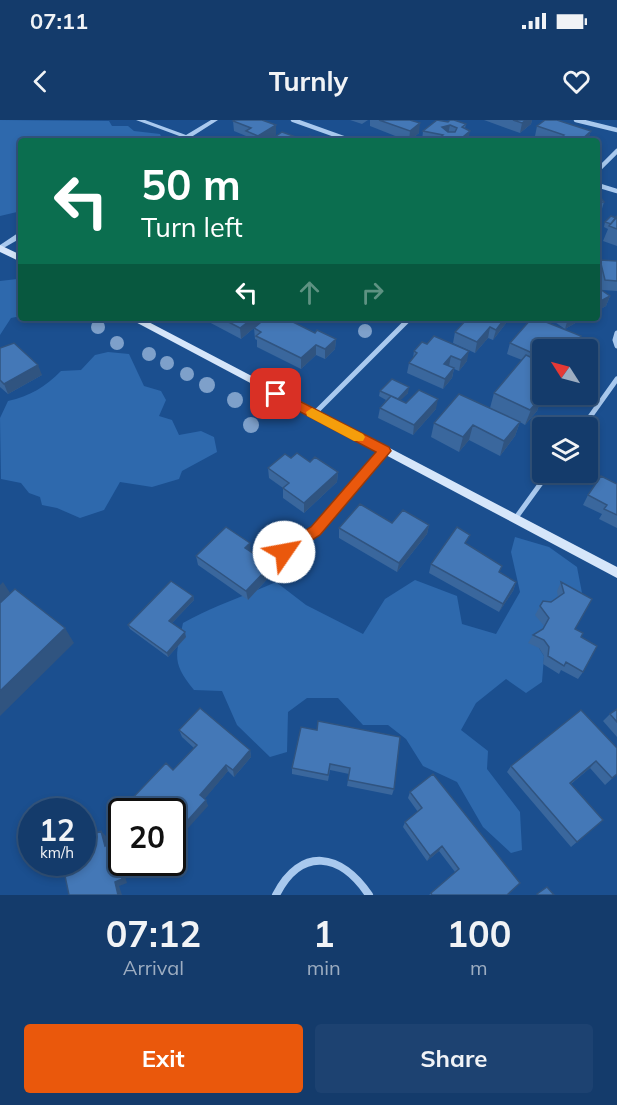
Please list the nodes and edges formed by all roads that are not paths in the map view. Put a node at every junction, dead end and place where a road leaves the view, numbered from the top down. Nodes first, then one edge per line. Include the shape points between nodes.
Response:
1 (139, 120) edge
2 (215, 120) edge
3 (293, 120) edge
4 (576, 120) edge
5 (617, 130) edge
6 (181, 138) edge
7 (185, 138) edge
8 (344, 138) edge
9 (617, 151) edge
10 (600, 168) edge
11 (600, 186) edge
12 (617, 191) edge
13 (18, 237) edge
14 (0, 248) edge
15 (18, 257) edge
16 (139, 321) edge
17 (407, 321) edge
18 (617, 333) edge
19 (617, 346) edge
20 (617, 379) edge
21 (314, 414) junction
22 (590, 417) edge
23 (385, 451) junction
24 (541, 483) edge
25 (515, 519) junction
26 (268, 562) edge
27 (617, 573) edge
28 (276, 895) edge
29 (369, 895) edge

1 - 6 street
2 - 7 street
3 - 8 street
4 - 5 street
9 - 10 street
11 - 12 street
13 - 14 street
14 - 15 main road
16 - 21 main road
17 - 21 street
18 - 19 street
20 - 22 street
21 - 23 main road
23 - 25 main road
23 - 26 lane via 315,531
24 - 25 street
25 - 27 main road
28 - 29 street via 288,875 301,865 332,861 347,867

